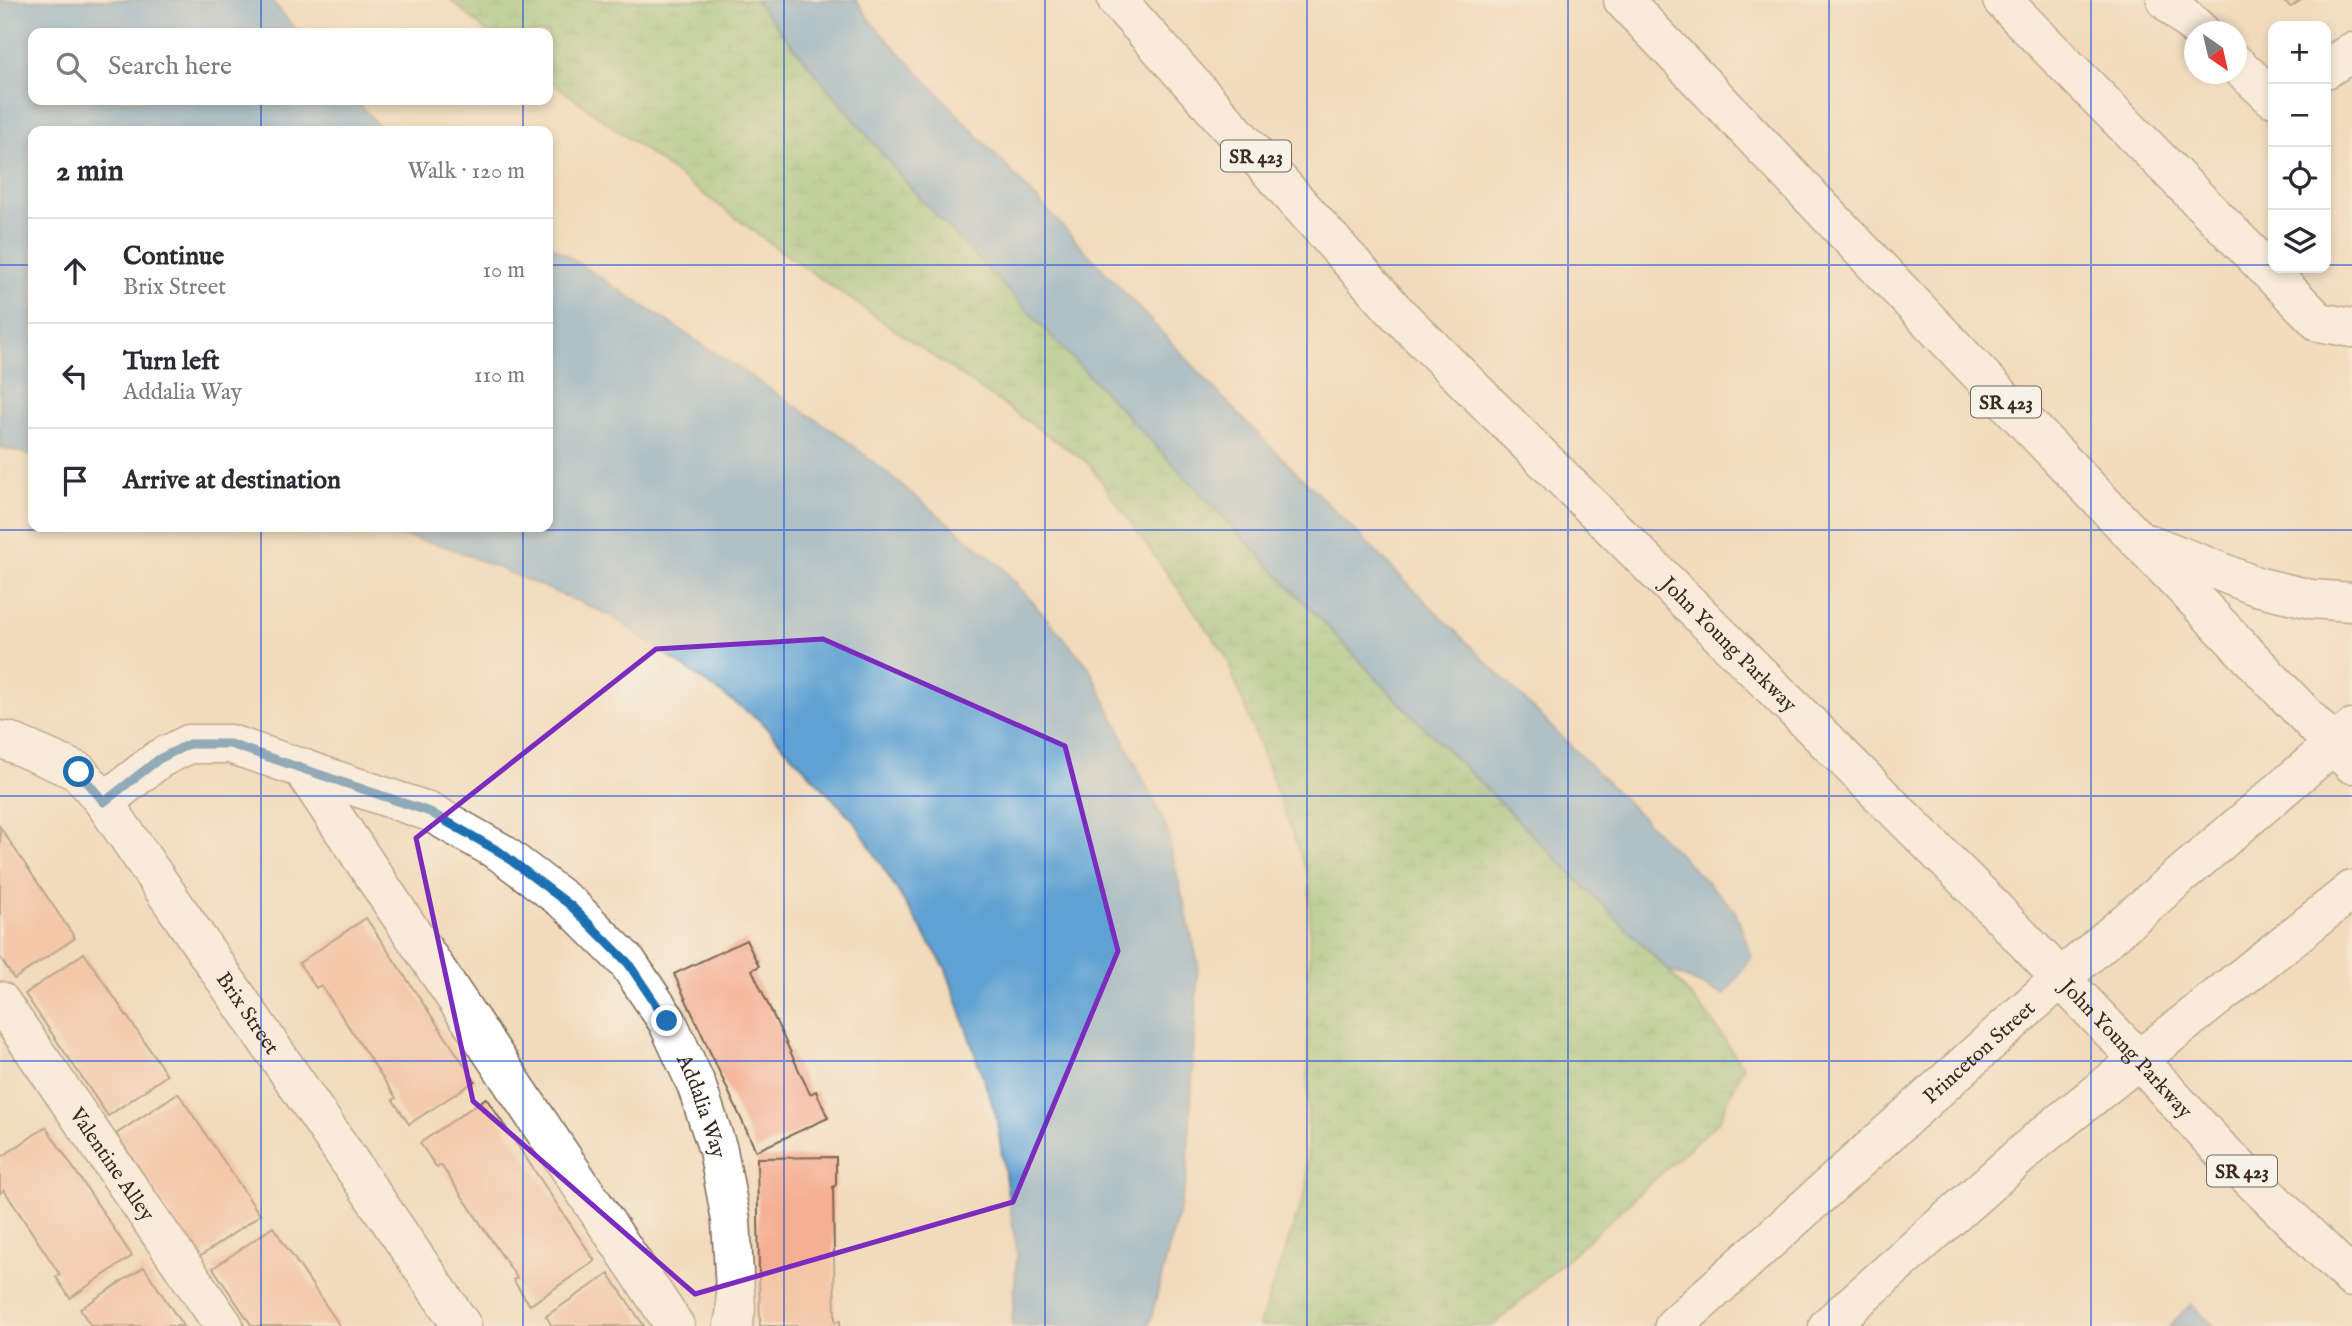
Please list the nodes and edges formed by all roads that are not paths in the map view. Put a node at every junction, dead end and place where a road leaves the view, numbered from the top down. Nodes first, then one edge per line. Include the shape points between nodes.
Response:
1 (1117, 0) edge
2 (1623, 0) edge
3 (2002, 0) edge
4 (2166, 0) edge
5 (2189, 21) edge
6 (2352, 52) edge
7 (2331, 66) edge
8 (2247, 74) edge
9 (2268, 93) edge
10 (2352, 328) edge
11 (2139, 540) junction
12 (2352, 602) edge
13 (0, 740) edge
14 (2346, 746) edge
15 (300, 767) junction
16 (104, 802) junction
17 (2352, 890) edge
18 (2060, 978) junction
19 (0, 1001) edge
20 (2138, 1059) junction
21 (2352, 1278) edge
22 (224, 1326) edge
23 (462, 1326) edge
24 (675, 1326) edge
25 (733, 1326) edge
26 (1674, 1326) edge
27 (1828, 1326) edge

1 - 18 main road, John Young Parkway / SR 423 via 1395,311
2 - 11 main road, SR 423
3 - 10 main road via 2319,322
4 - 5 main road
6 - 7 main road
8 - 9 main road
11 - 12 main road via 2256,586 2311,599
11 - 14 main road, SR 423
13 - 16 main road, Brix Street via 79,772
14 - 18 main road, Princeton Street
15 - 16 main road, Addalia Way via 230,744 189,744 159,759
15 - 24 main road
15 - 25 main road, Addalia Way via 430,812 500,852 570,905 628,963 667,1021 696,1084 718,1150 731,1220
16 - 23 main road, Brix Street
17 - 20 main road
18 - 20 main road, John Young Parkway / SR 423
18 - 26 main road, Princeton Street
19 - 22 main road, Valentine Alley
20 - 21 main road, John Young Parkway / SR 423 via 2217,1146
20 - 27 main road via 2039,1139

